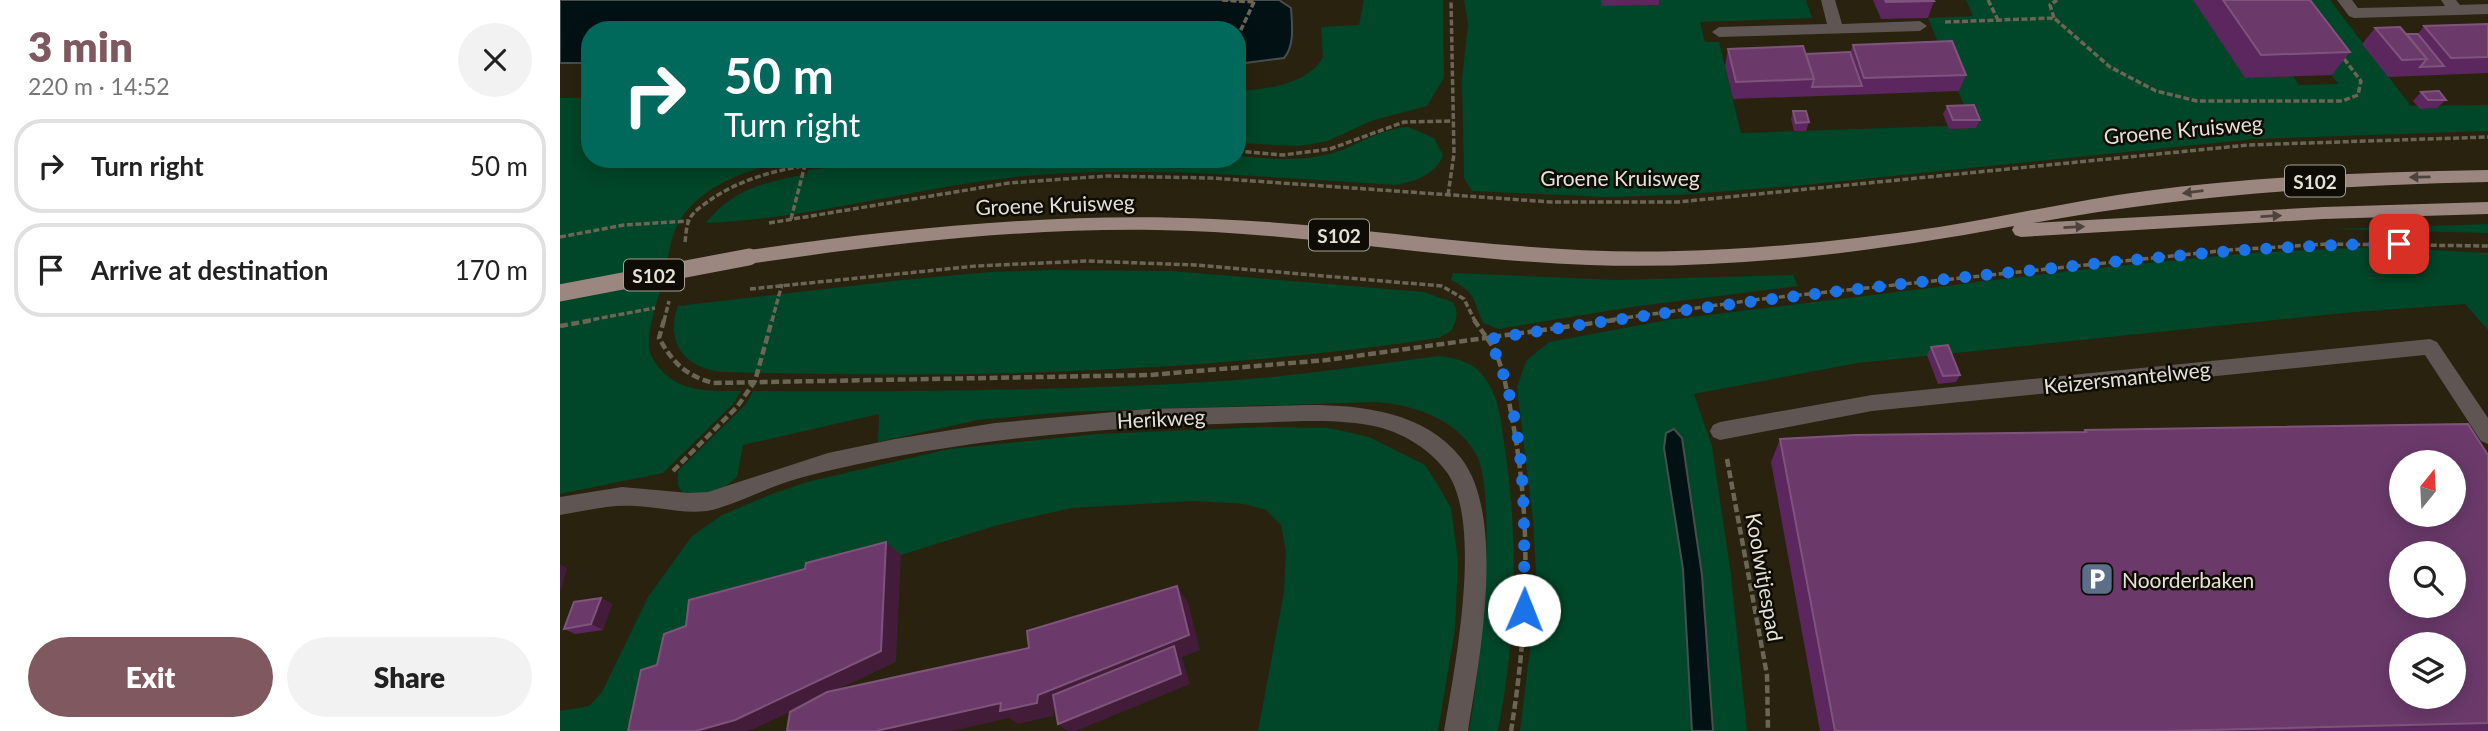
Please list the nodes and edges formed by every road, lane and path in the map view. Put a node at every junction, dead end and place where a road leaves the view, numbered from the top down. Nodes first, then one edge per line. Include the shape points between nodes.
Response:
1 (1223, 0) edge
2 (1451, 0) edge
3 (1828, 0) edge
4 (1988, 0) edge
5 (2057, 0) edge
6 (2344, 0) edge
7 (1254, 1) edge
8 (2452, 5) edge
9 (2488, 9) edge
10 (2054, 18) junction
11 (1998, 20) junction
12 (1245, 21) edge
13 (1920, 26) joint
14 (1836, 28) junction
15 (1718, 32) dead end
16 (2338, 51) edge
17 (1453, 121) junction
18 (2488, 137) edge
19 (1246, 152) edge
20 (790, 168) edge
21 (805, 168) edge
22 (2488, 176) edge
23 (1448, 195) junction
24 (2488, 208) edge
25 (791, 219) junction
26 (688, 220) junction
27 (766, 224) dead end
28 (687, 234) dead end
29 (1933, 234) junction
30 (560, 237) edge
31 (2488, 246) edge
32 (782, 284) junction
33 (742, 291) dead end
34 (560, 293) edge
35 (666, 313) dead end
36 (1489, 339) junction
37 (755, 381) junction
38 (2479, 406) edge
39 (1720, 431) joint
40 (2488, 435) edge
41 (651, 498) junction
42 (560, 506) edge
43 (1456, 731) edge
44 (1511, 731) edge
45 (1768, 731) edge

1 - 7 path
2 - 17 path
3 - 14 street
4 - 11 path
5 - 10 path via 2050,5
6 - 8 street via 2354,13
7 - 12 path
8 - 9 street
10 - 11 path
10 - 16 path via 2110,67 2156,91 2197,101 2342,101 2358,95 2361,81
11 - 13 path
13 - 14 street
14 - 15 street
17 - 19 path via 1404,122 1329,149 1283,155
17 - 23 path
18 - 23 path, Groene Kruisweg via 2234,146 1678,202
20 - 26 path via 742,181
21 - 25 path
22 -> 29 main road, Groene Kruisweg / S102 via 2341,179 2217,189
23 - 25 path, Groene Kruisweg via 1224,179 1106,176 1009,183
29 -> 24 main road, Groene Kruisweg / S102
25 - 27 path, Groene Kruisweg
26 - 28 path
26 - 30 path
29 - 34 main road, Groene Kruisweg / S102, bridge via 1773,253 1641,259 1445,247 1214,225 1016,225 749,257
31 - 36 path via 2327,244 2229,250 1761,299
32 - 33 path
32 - 36 path via 1087,261 1349,276 1441,286 1464,299 1468,314
32 - 37 path
35 - 37 path via 659,338 678,370 713,383
36 - 37 path via 1150,375
36 - 44 path via 1499,360 1517,435 1525,521 1519,691
37 - 41 path via 737,407
38 - 39 street, Keizersmantelweg via 2430,347 1872,403
38 - 40 street, Keizersmantelweg
39 - 45 path, Koolwitjespad via 1767,675
41 - 42 street, Herikweg via 632,496
41 - 43 street, Herikweg via 708,501 843,458 921,442 1079,423 1334,414 1404,427 1435,445 1457,469 1472,514 1474,567

